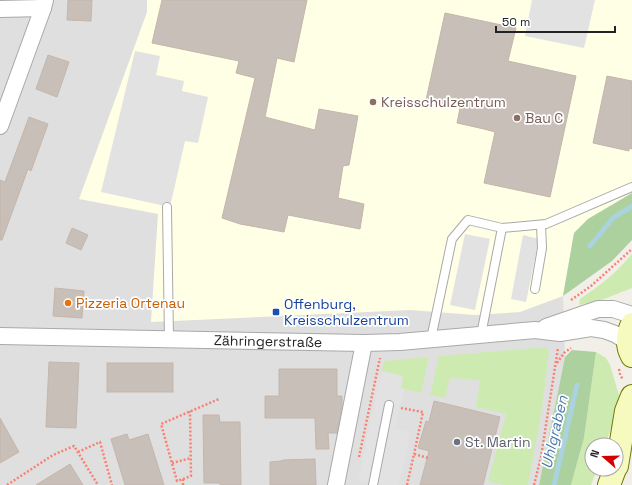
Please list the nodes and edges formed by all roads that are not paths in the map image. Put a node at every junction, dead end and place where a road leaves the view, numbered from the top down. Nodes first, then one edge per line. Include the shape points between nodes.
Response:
1 (44, 4) edge
2 (0, 9) edge
3 (0, 126) edge
4 (632, 187) edge
5 (167, 207) dead end
6 (541, 225) junction
7 (502, 228) junction
8 (535, 289) dead end
9 (632, 315) edge
10 (535, 330) junction
11 (481, 335) junction
12 (0, 336) edge
13 (169, 339) junction
14 (431, 339) junction
15 (364, 343) junction
16 (628, 347) edge
17 (629, 390) edge
18 (389, 405) road end
19 (621, 437) edge
20 (632, 438) edge
21 (624, 453) edge
22 (336, 485) edge
23 (373, 485) edge

1 - 2 street
1 - 3 street
4 - 6 lane
5 - 13 lane
6 - 7 lane
6 - 8 lane via 542,248
7 - 11 lane
7 - 14 lane via 468,220 452,239
9 - 10 street, Zähringerstraße via 613,309 598,309
10 - 11 street, Zähringerstraße
10 - 16 street, Zähringerstraße via 560,333 591,328 604,330 615,334
11 - 14 street, Zähringerstraße
12 - 13 street, Zähringerstraße
13 - 15 street, Zähringerstraße
14 - 15 street, Zähringerstraße
15 - 22 street
17 - 19 street
18 - 23 lane
20 - 21 street

